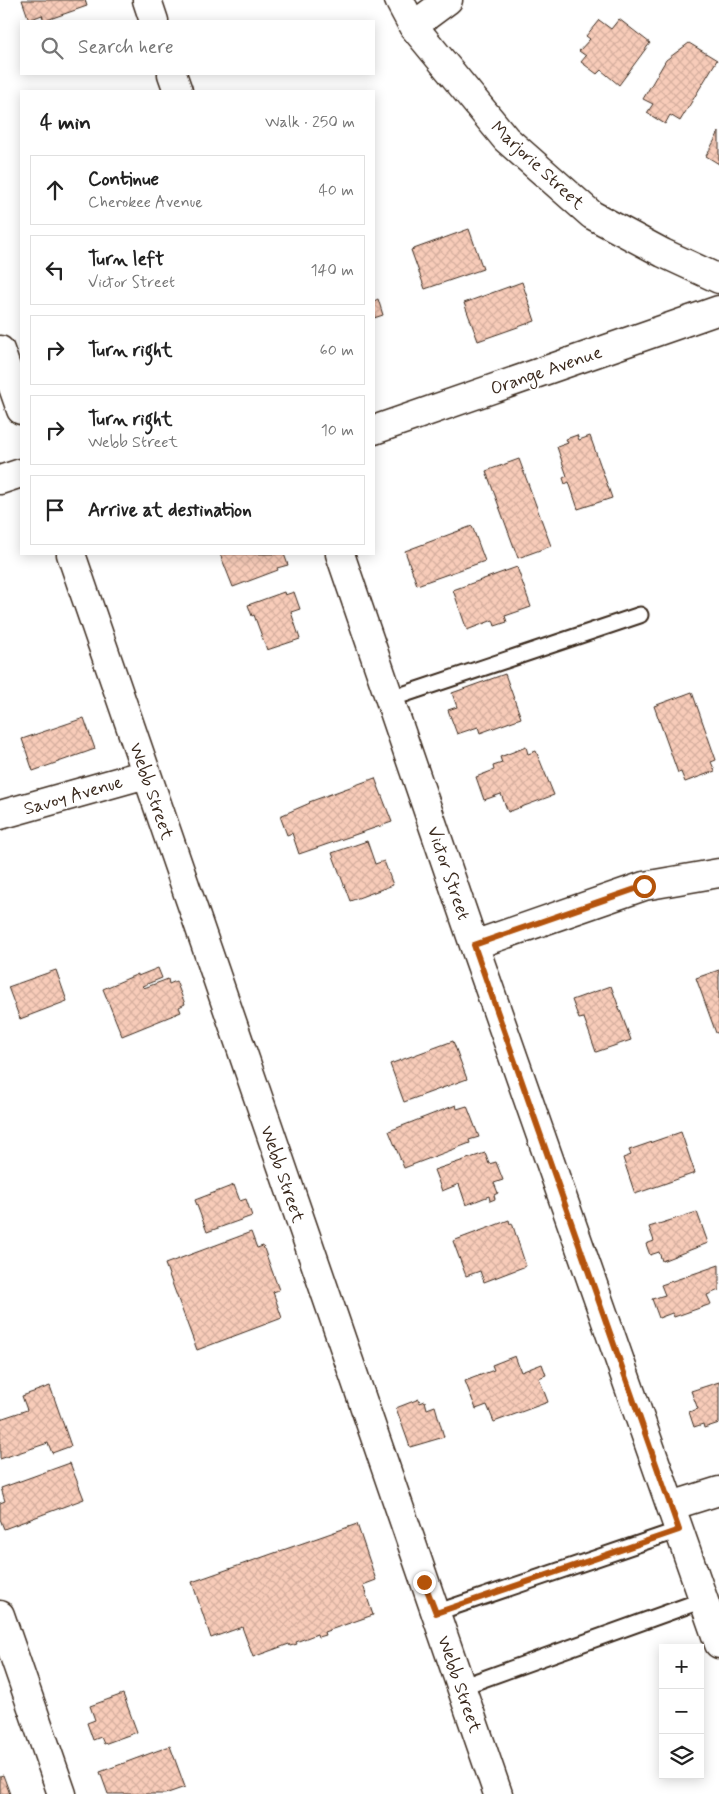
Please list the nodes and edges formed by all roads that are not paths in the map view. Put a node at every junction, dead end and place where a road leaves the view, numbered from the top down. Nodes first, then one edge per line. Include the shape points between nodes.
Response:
1 (146, 0) edge
2 (399, 0) edge
3 (448, 0) edge
4 (154, 20) edge
5 (413, 26) junction
6 (172, 75) edge
7 (178, 90) edge
8 (719, 279) edge
9 (719, 310) edge
10 (0, 350) edge
11 (20, 407) edge
12 (375, 430) edge
13 (20, 473) edge
14 (0, 480) edge
15 (71, 555) edge
16 (340, 555) edge
17 (640, 615) dead end
18 (390, 700) junction
19 (146, 774) junction
20 (0, 815) edge
21 (719, 872) edge
22 (474, 945) junction
23 (719, 1491) edge
24 (675, 1518) junction
25 (703, 1600) junction
26 (436, 1613) junction
27 (0, 1615) edge
28 (719, 1644) edge
29 (461, 1687) junction
30 (62, 1794) edge
31 (498, 1794) edge

1 - 4 street
2 - 5 street, Marjorie Street
3 - 5 street
5 - 8 street, Marjorie Street via 506,139 592,215
6 - 7 street
9 - 12 street, Orange Avenue
10 - 11 street
13 - 14 street
15 - 19 street, Webb Street
16 - 18 street, Victor Street
17 - 18 lane
18 - 22 street, Victor Street
19 - 20 street, Savoy Avenue
19 - 26 street, Webb Street
21 - 22 street via 644,886
22 - 24 street, Victor Street
23 - 24 street
24 - 25 street, Victor Street
24 - 26 lane
25 - 28 street, Victor Street
25 - 29 lane
26 - 29 street, Webb Street
27 - 30 street
29 - 31 street, Webb Street

